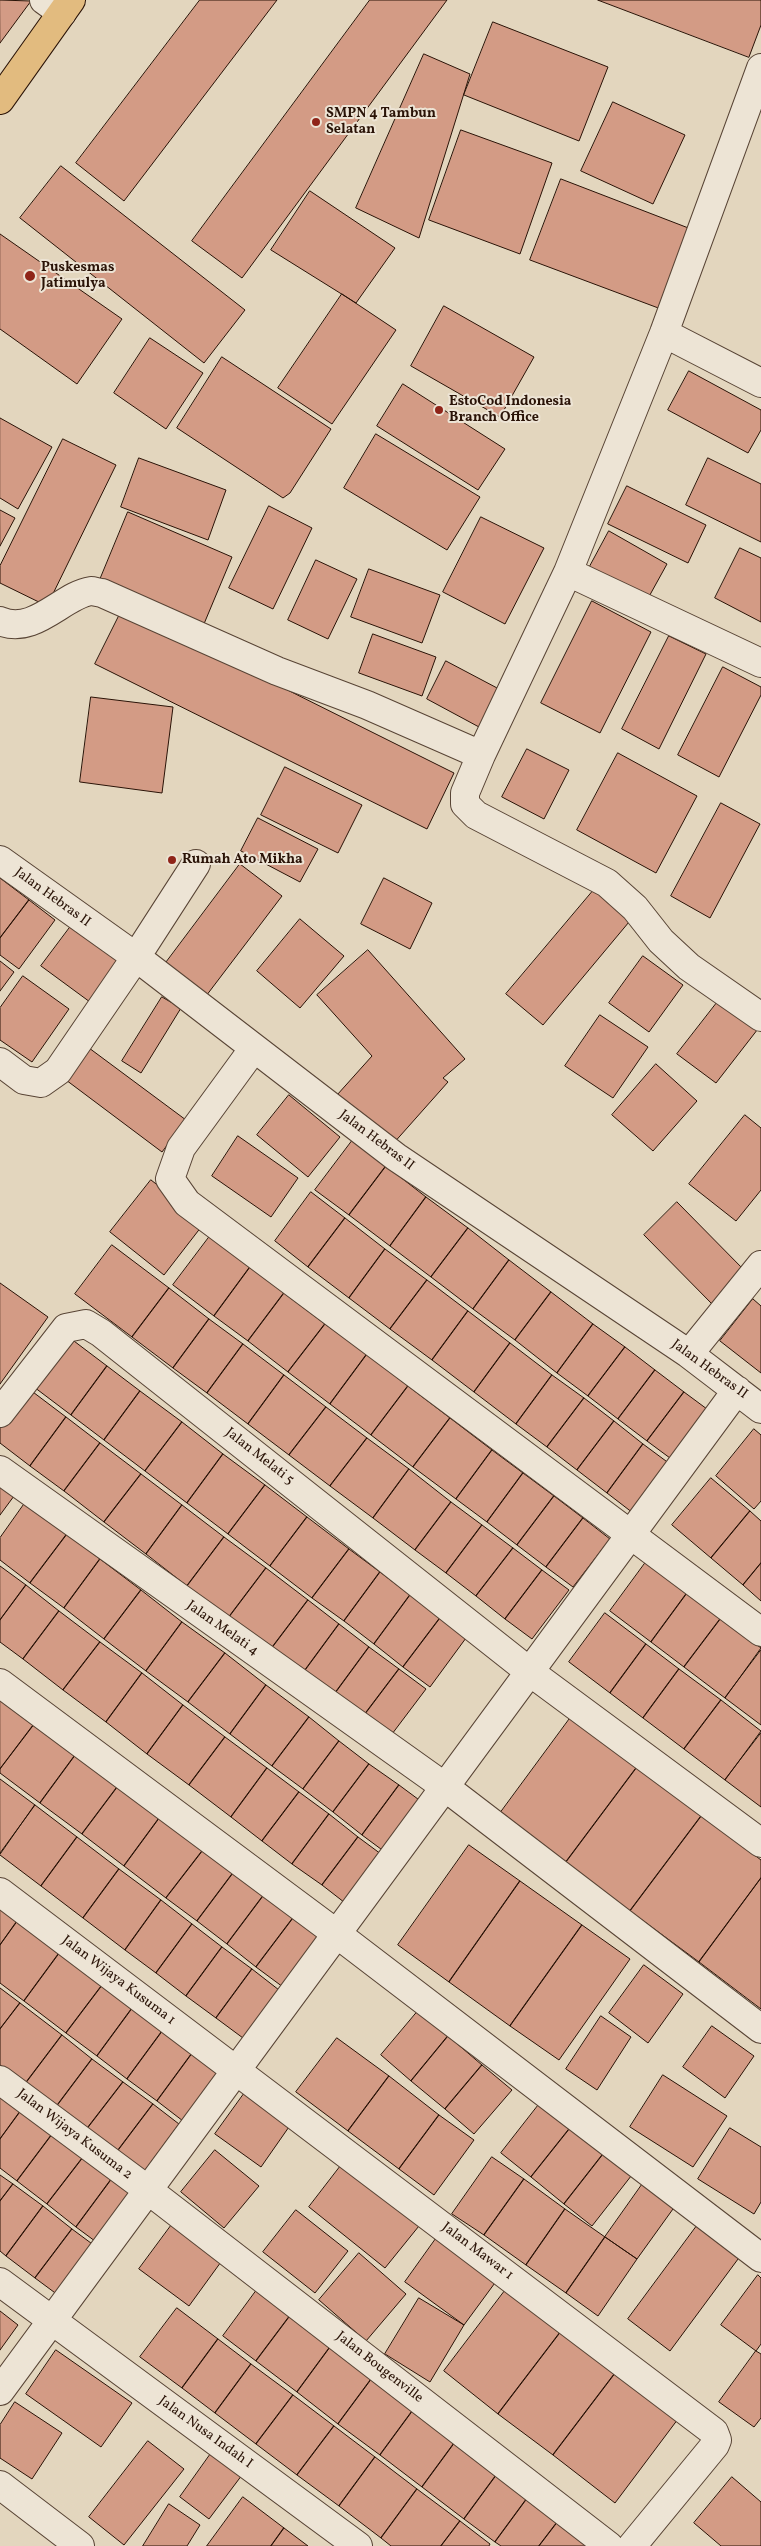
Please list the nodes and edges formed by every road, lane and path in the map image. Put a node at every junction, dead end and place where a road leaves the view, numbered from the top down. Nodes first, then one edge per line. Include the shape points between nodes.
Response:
1 (59, 4) edge
2 (761, 68) edge
3 (0, 100) edge
4 (664, 333) junction
5 (761, 383) edge
6 (568, 572) junction
7 (0, 621) edge
8 (761, 663) edge
9 (481, 755) junction
10 (0, 860) edge
11 (196, 864) dead end
12 (136, 957) junction
13 (761, 1017) edge
14 (254, 1048) junction
15 (0, 1062) edge
16 (761, 1265) edge
17 (689, 1354) junction
18 (737, 1390) junction
19 (761, 1409) edge
20 (0, 1413) edge
21 (0, 1470) edge
22 (632, 1534) junction
23 (761, 1632) edge
24 (530, 1672) junction
25 (0, 1683) edge
26 (445, 1787) junction
27 (761, 1843) edge
28 (0, 1892) edge
29 (337, 1934) junction
30 (761, 2029) edge
31 (237, 2070) junction
32 (0, 2080) edge
33 (148, 2190) junction
34 (761, 2258) edge
35 (0, 2282) edge
36 (52, 2321) junction
37 (0, 2390) edge
38 (0, 2485) edge
39 (80, 2546) edge
40 (358, 2546) edge
41 (609, 2546) edge
42 (632, 2546) edge

1 - 3 main road
2 - 4 street
4 - 5 street
4 - 6 street
6 - 8 street
6 - 9 street
7 - 9 street via 6,624 40,618 91,591 102,593 277,671 367,705
9 - 13 street via 465,792 465,804 476,815 607,883 689,967
10 - 12 street, Jalan Hebras II
11 - 12 street
12 - 14 street, Jalan Hebras II
12 - 15 street via 58,1071 41,1083 24,1080
14 - 17 street, Jalan Hebras II via 396,1157
14 - 22 street via 181,1148 170,1179 187,1203
16 - 17 street
17 - 18 street, Jalan Hebras II
18 - 19 street, Jalan Hebras II
18 - 22 street
20 - 24 street, Jalan Melati 5 via 66,1328 86,1324
21 - 26 street, Jalan Melati 4
22 - 23 street
22 - 24 street
24 - 26 street
24 - 27 street, Jalan Melati 5
25 - 29 street
26 - 29 street
26 - 30 street, Jalan Melati 4
28 - 31 street, Jalan Wijaya Kusuma 1
29 - 31 street
29 - 34 street
31 - 33 street
31 - 42 street, Jalan Mawar 1 via 716,2434 715,2445
32 - 33 street, Jalan Wijaya Kusuma 2
33 - 36 street
33 - 41 street, Jalan Bougenville
35 - 36 street, Jalan Nusa Indah I
36 - 37 street
36 - 40 street, Jalan Nusa Indah I
38 - 39 street

